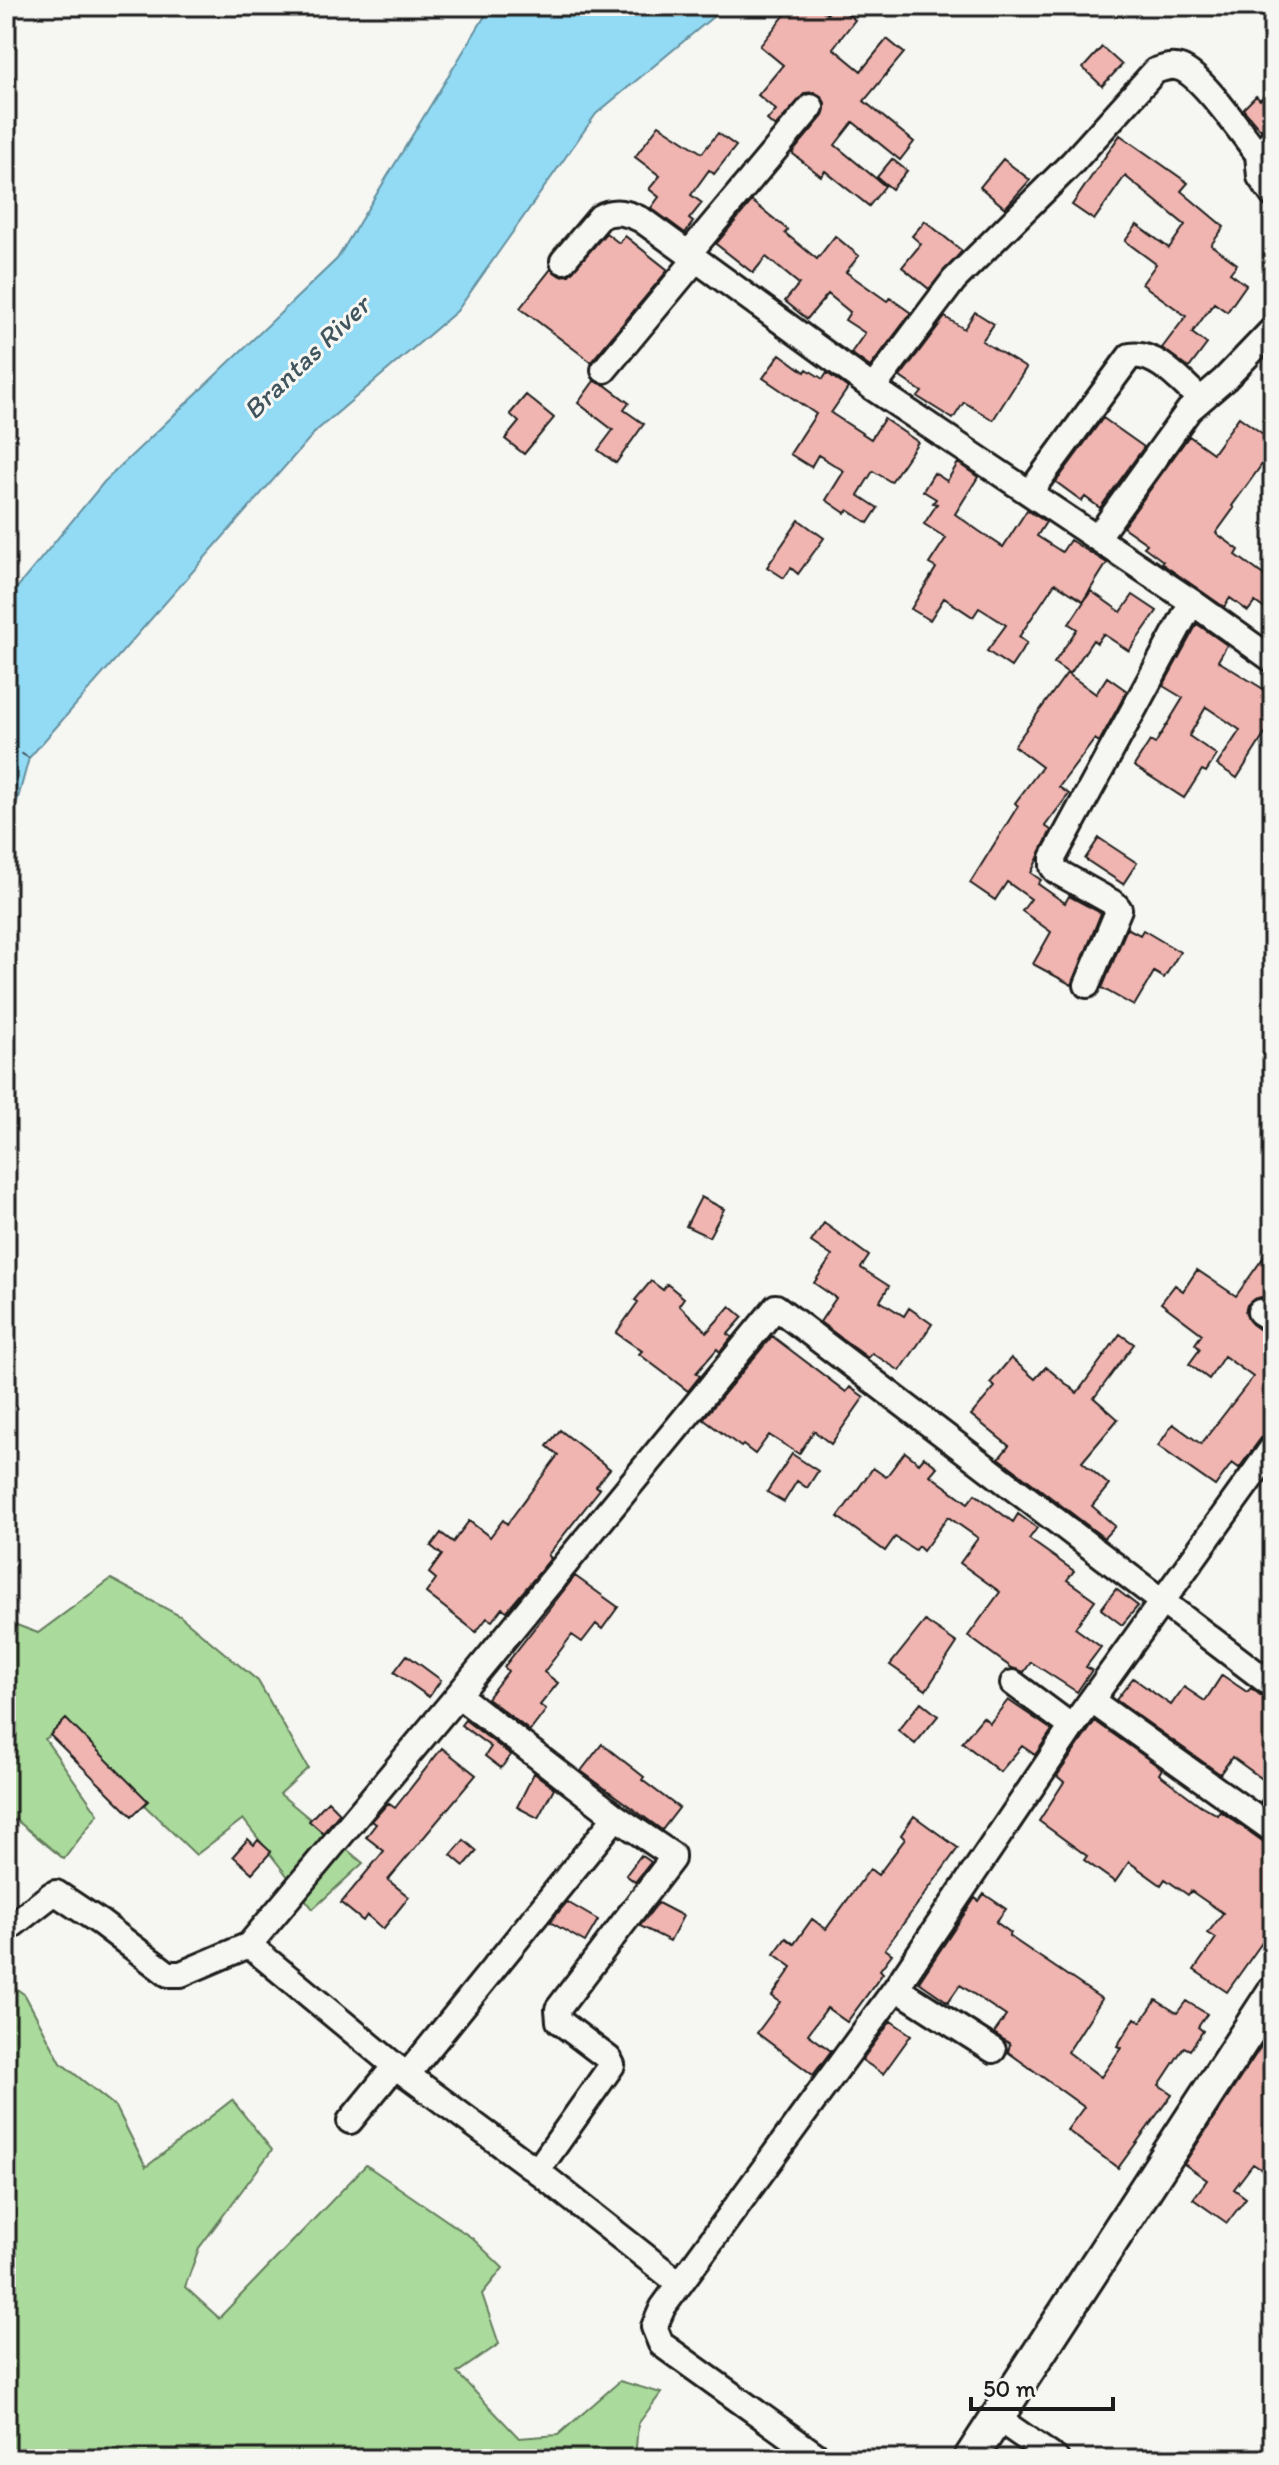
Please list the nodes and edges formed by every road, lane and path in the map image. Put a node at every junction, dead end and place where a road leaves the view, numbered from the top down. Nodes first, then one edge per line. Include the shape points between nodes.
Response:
1 (811, 107) dead end
2 (1265, 147) edge
3 (1273, 195) edge
4 (693, 256) junction
5 (563, 261) dead end
6 (1273, 329) edge
7 (604, 370) dead end
8 (873, 388) junction
9 (1200, 399) junction
10 (1030, 492) junction
11 (1097, 538) junction
12 (1192, 602) junction
13 (1273, 660) edge
14 (1087, 985) dead end
15 (1273, 1447) edge
16 (1162, 1601) junction
17 (1013, 1683) dead end
18 (1273, 1686) edge
19 (458, 1695) junction
20 (1092, 1701) junction
21 (1072, 1727) junction
22 (616, 1817) junction
23 (1273, 1830) edge
24 (6, 1930) edge
25 (249, 1945) junction
26 (896, 1988) junction
27 (1273, 1993) edge
28 (993, 2050) dead end
29 (401, 2071) junction
30 (350, 2121) dead end
31 (537, 2171) junction
32 (680, 2284) junction
33 (997, 2418) junction
34 (821, 2459) edge
35 (970, 2459) edge
36 (1056, 2459) edge

1 - 4 street
2 - 3 street via 1260,177
2 - 8 street via 1195,77 1169,66 1155,71 954,280
4 - 5 street via 642,220 614,212 600,217
4 - 7 street
4 - 8 street
6 - 9 street
8 - 10 street
9 - 10 street via 1151,360 1130,356
9 - 11 street
10 - 11 street
11 - 12 street
12 - 13 street
12 - 14 street via 1053,858 1056,871 1119,909
15 - 16 street
16 - 18 street
16 - 19 street via 776,1307
16 - 20 street
17 - 21 street
19 - 22 street
19 - 25 street
20 - 21 street
20 - 23 street
21 - 26 street
22 - 29 street
22 - 31 street via 672,1859 558,2009 559,2021 612,2065
24 - 25 street via 56,1893 168,1974 181,1974
25 - 29 street
26 - 28 street
26 - 32 street
27 - 33 main road
29 - 30 street
29 - 31 street
31 - 32 street
32 - 34 street via 654,2327 661,2344
33 - 35 main road
33 - 36 street

